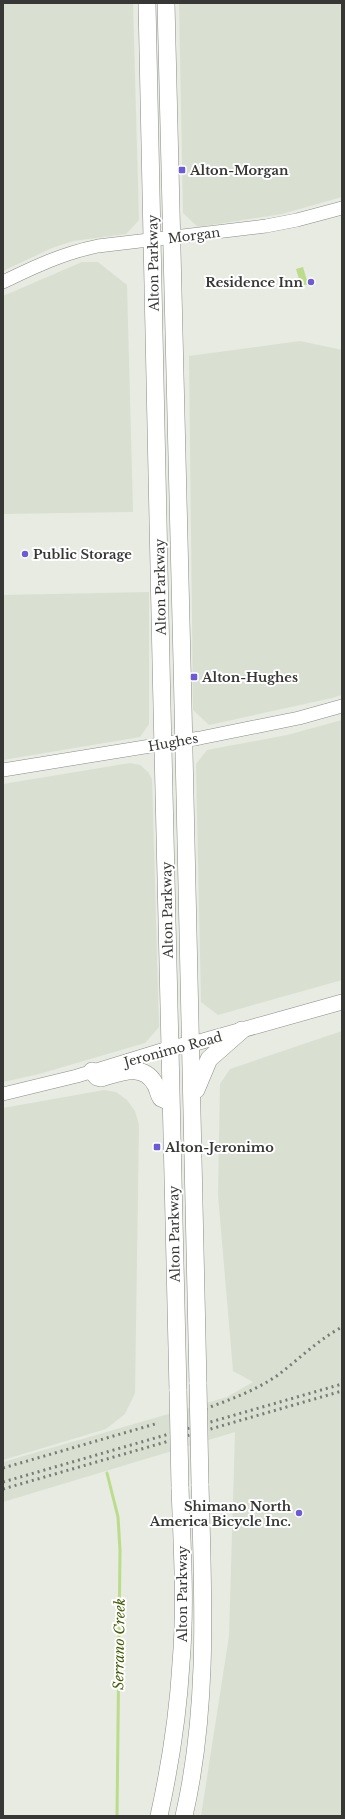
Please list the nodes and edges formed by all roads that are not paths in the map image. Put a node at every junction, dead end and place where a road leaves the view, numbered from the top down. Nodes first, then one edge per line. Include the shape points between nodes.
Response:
1 (146, 3) edge
2 (166, 3) edge
3 (174, 3) edge
4 (167, 21) junction
5 (342, 208) edge
6 (172, 238) junction
7 (152, 240) junction
8 (3, 282) edge
9 (342, 706) edge
10 (183, 741) junction
11 (164, 744) junction
12 (3, 770) edge
13 (342, 1002) edge
14 (242, 1030) junction
15 (192, 1044) junction
16 (168, 1048) junction
17 (92, 1071) junction
18 (3, 1094) edge
19 (192, 1099) junction
20 (170, 1102) junction
21 (159, 1816) edge
22 (184, 1816) edge

1 - 7 main road, Alton Parkway
2 - 4 main road, Alton Parkway
3 - 4 main road
4 - 6 main road, Alton Parkway
5 - 6 street, Morgan via 282,223
6 - 7 street, Morgan
6 - 10 main road, Alton Parkway
7 - 8 street, Morgan via 72,251
7 - 11 main road, Alton Parkway
9 - 10 street, Hughes via 299,718
10 - 11 street, Hughes
10 - 15 main road, Alton Parkway
11 - 12 street, Hughes
11 - 16 main road, Alton Parkway
13 - 14 main road, Jeronimo Road
14 - 15 main road, Jeronimo Road
14 - 19 main road via 209,1059
15 - 16 main road, Jeronimo Road
15 - 19 main road, Alton Parkway
16 - 17 street, Jeronimo Road
16 - 20 main road, Alton Parkway
17 - 18 street, Jeronimo Road
17 - 20 main road via 100,1078 132,1070 141,1071 152,1080 161,1098
19 - 22 main road, Alton Parkway, bridge via 203,1609 196,1741
20 - 21 main road, Alton Parkway, bridge via 183,1610 182,1662 173,1744

